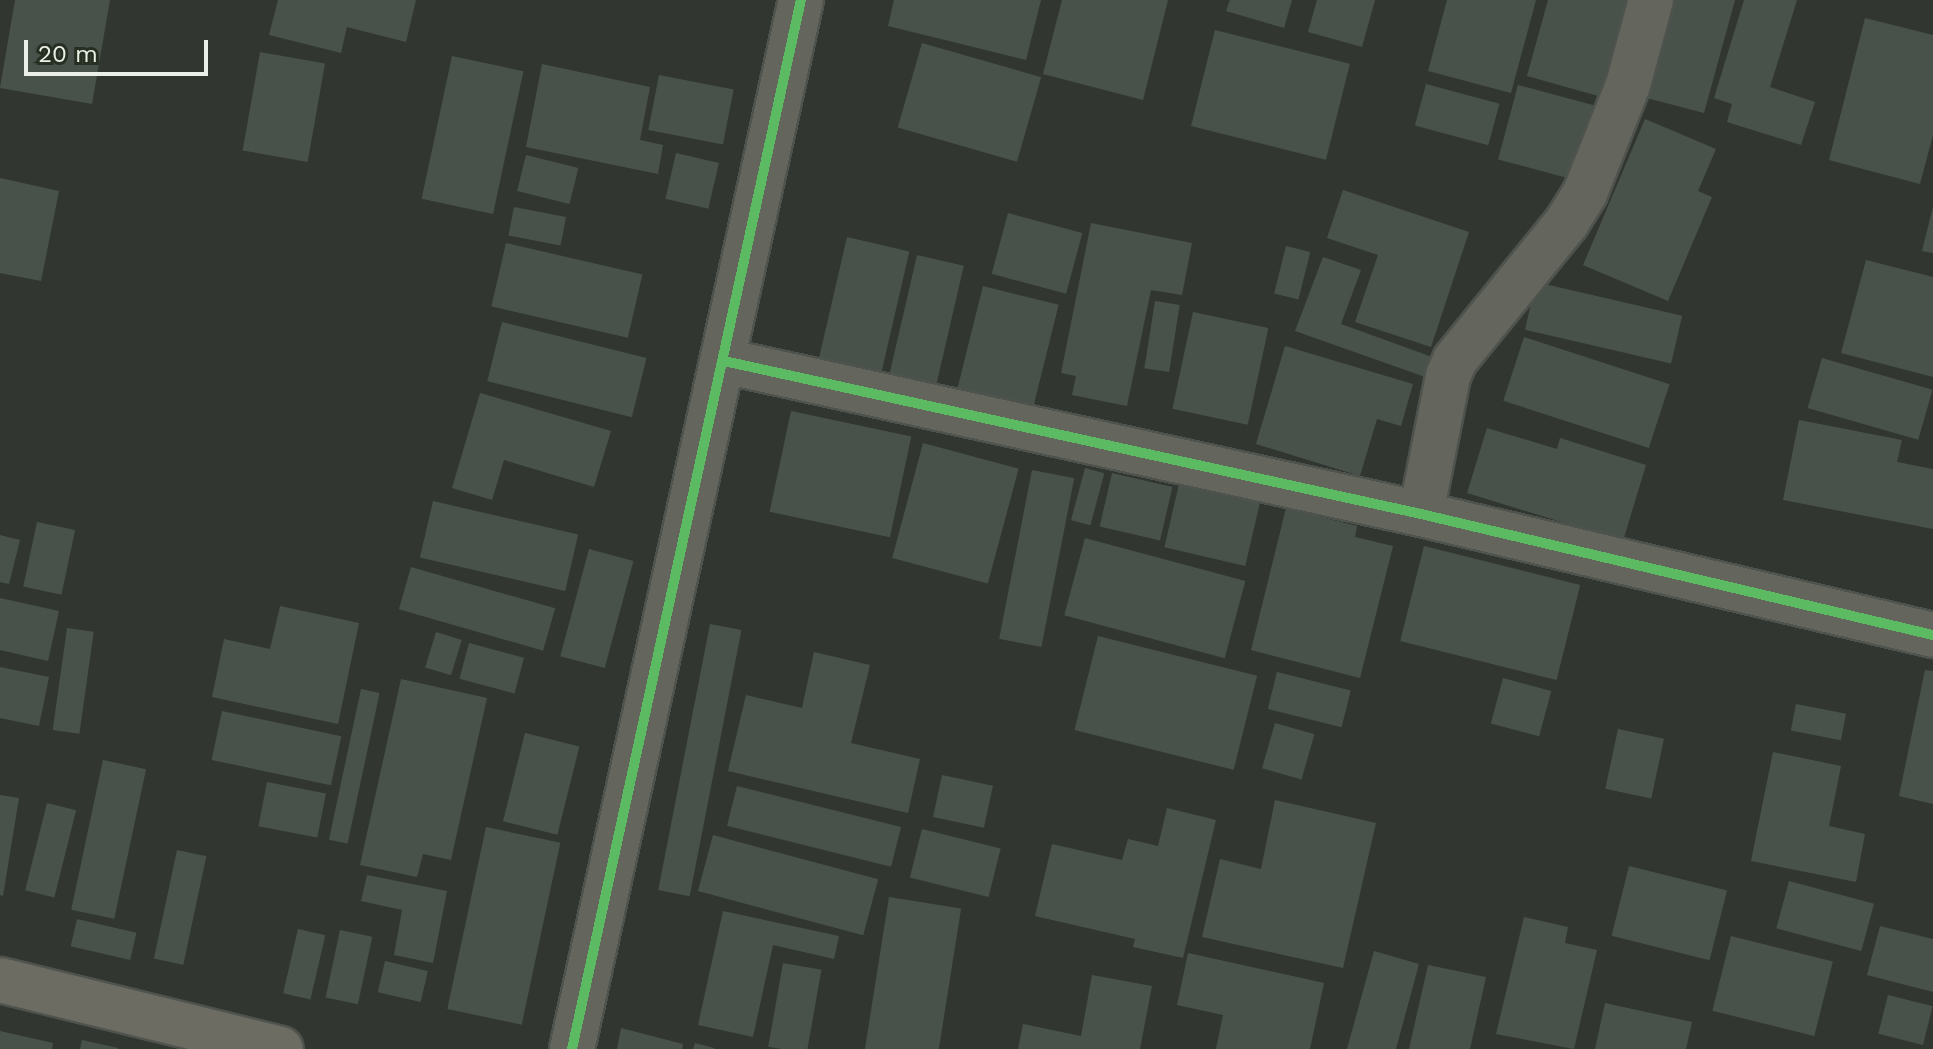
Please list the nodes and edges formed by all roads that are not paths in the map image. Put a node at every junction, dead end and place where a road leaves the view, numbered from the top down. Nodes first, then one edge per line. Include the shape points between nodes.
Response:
1 (801, 0) edge
2 (1651, 0) edge
3 (724, 361) junction
4 (1421, 514) junction
5 (1933, 635) edge
6 (0, 980) edge
7 (281, 1049) edge
8 (572, 1049) edge

1 - 3 street
2 - 4 street via 1628,85 1585,193 1455,360
3 - 4 street
3 - 8 street
4 - 5 street
6 - 7 main road

